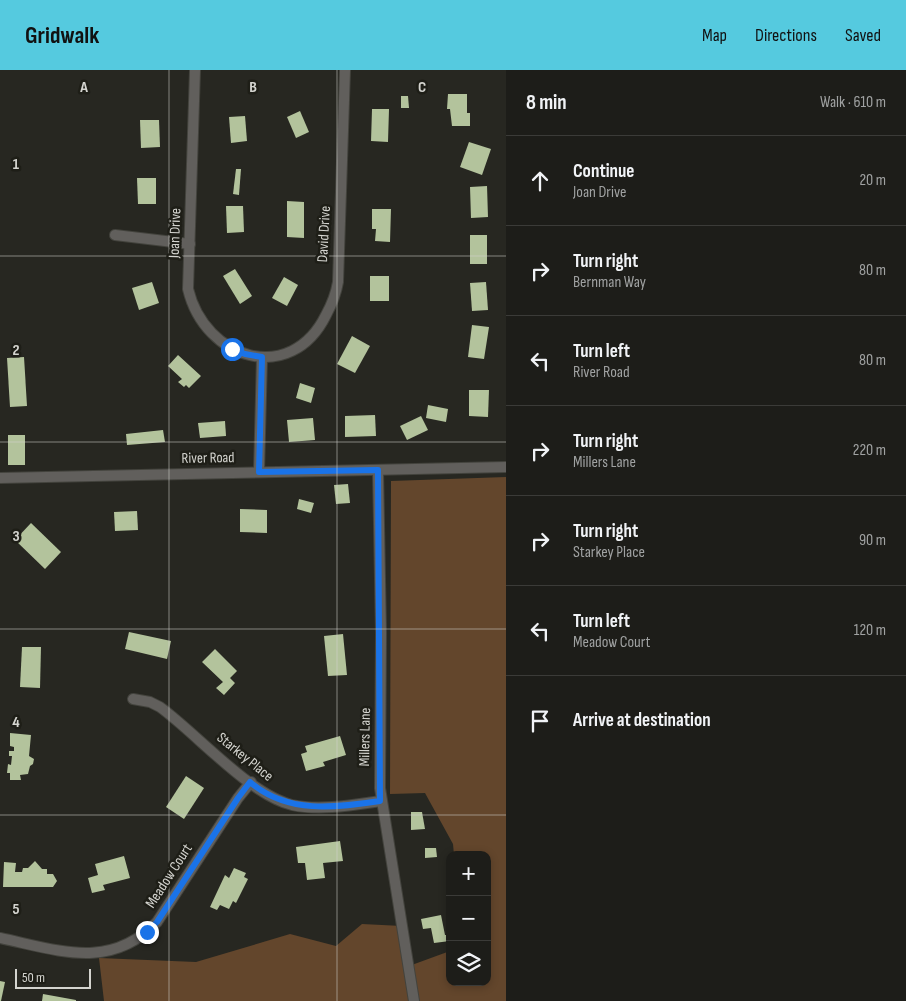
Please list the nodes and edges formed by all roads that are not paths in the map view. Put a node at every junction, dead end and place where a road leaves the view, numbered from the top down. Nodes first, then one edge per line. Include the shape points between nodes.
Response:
1 (195, 70) edge
2 (345, 70) edge
3 (116, 235) dead end
4 (190, 244) junction
5 (262, 357) junction
6 (506, 467) edge
7 (378, 470) junction
8 (259, 472) junction
9 (0, 478) edge
10 (133, 699) dead end
11 (250, 782) junction
12 (380, 801) junction
13 (0, 938) edge
14 (414, 1001) edge

1 - 4 street, Joan Drive
2 - 5 street, David Drive via 335,296 323,321 305,343 287,353
3 - 4 street
4 - 5 street, Joan Drive via 188,289 197,316 220,342 245,354
5 - 8 street
6 - 7 street, River Road
7 - 8 street, River Road
7 - 12 street, Millers Lane
8 - 9 street, River Road
10 - 11 street, Starkey Place via 160,707
11 - 12 street, Starkey Place via 279,800 299,806
11 - 13 street, Meadow Court via 157,922 142,936 110,951 82,954
12 - 14 street, Millers Lane

